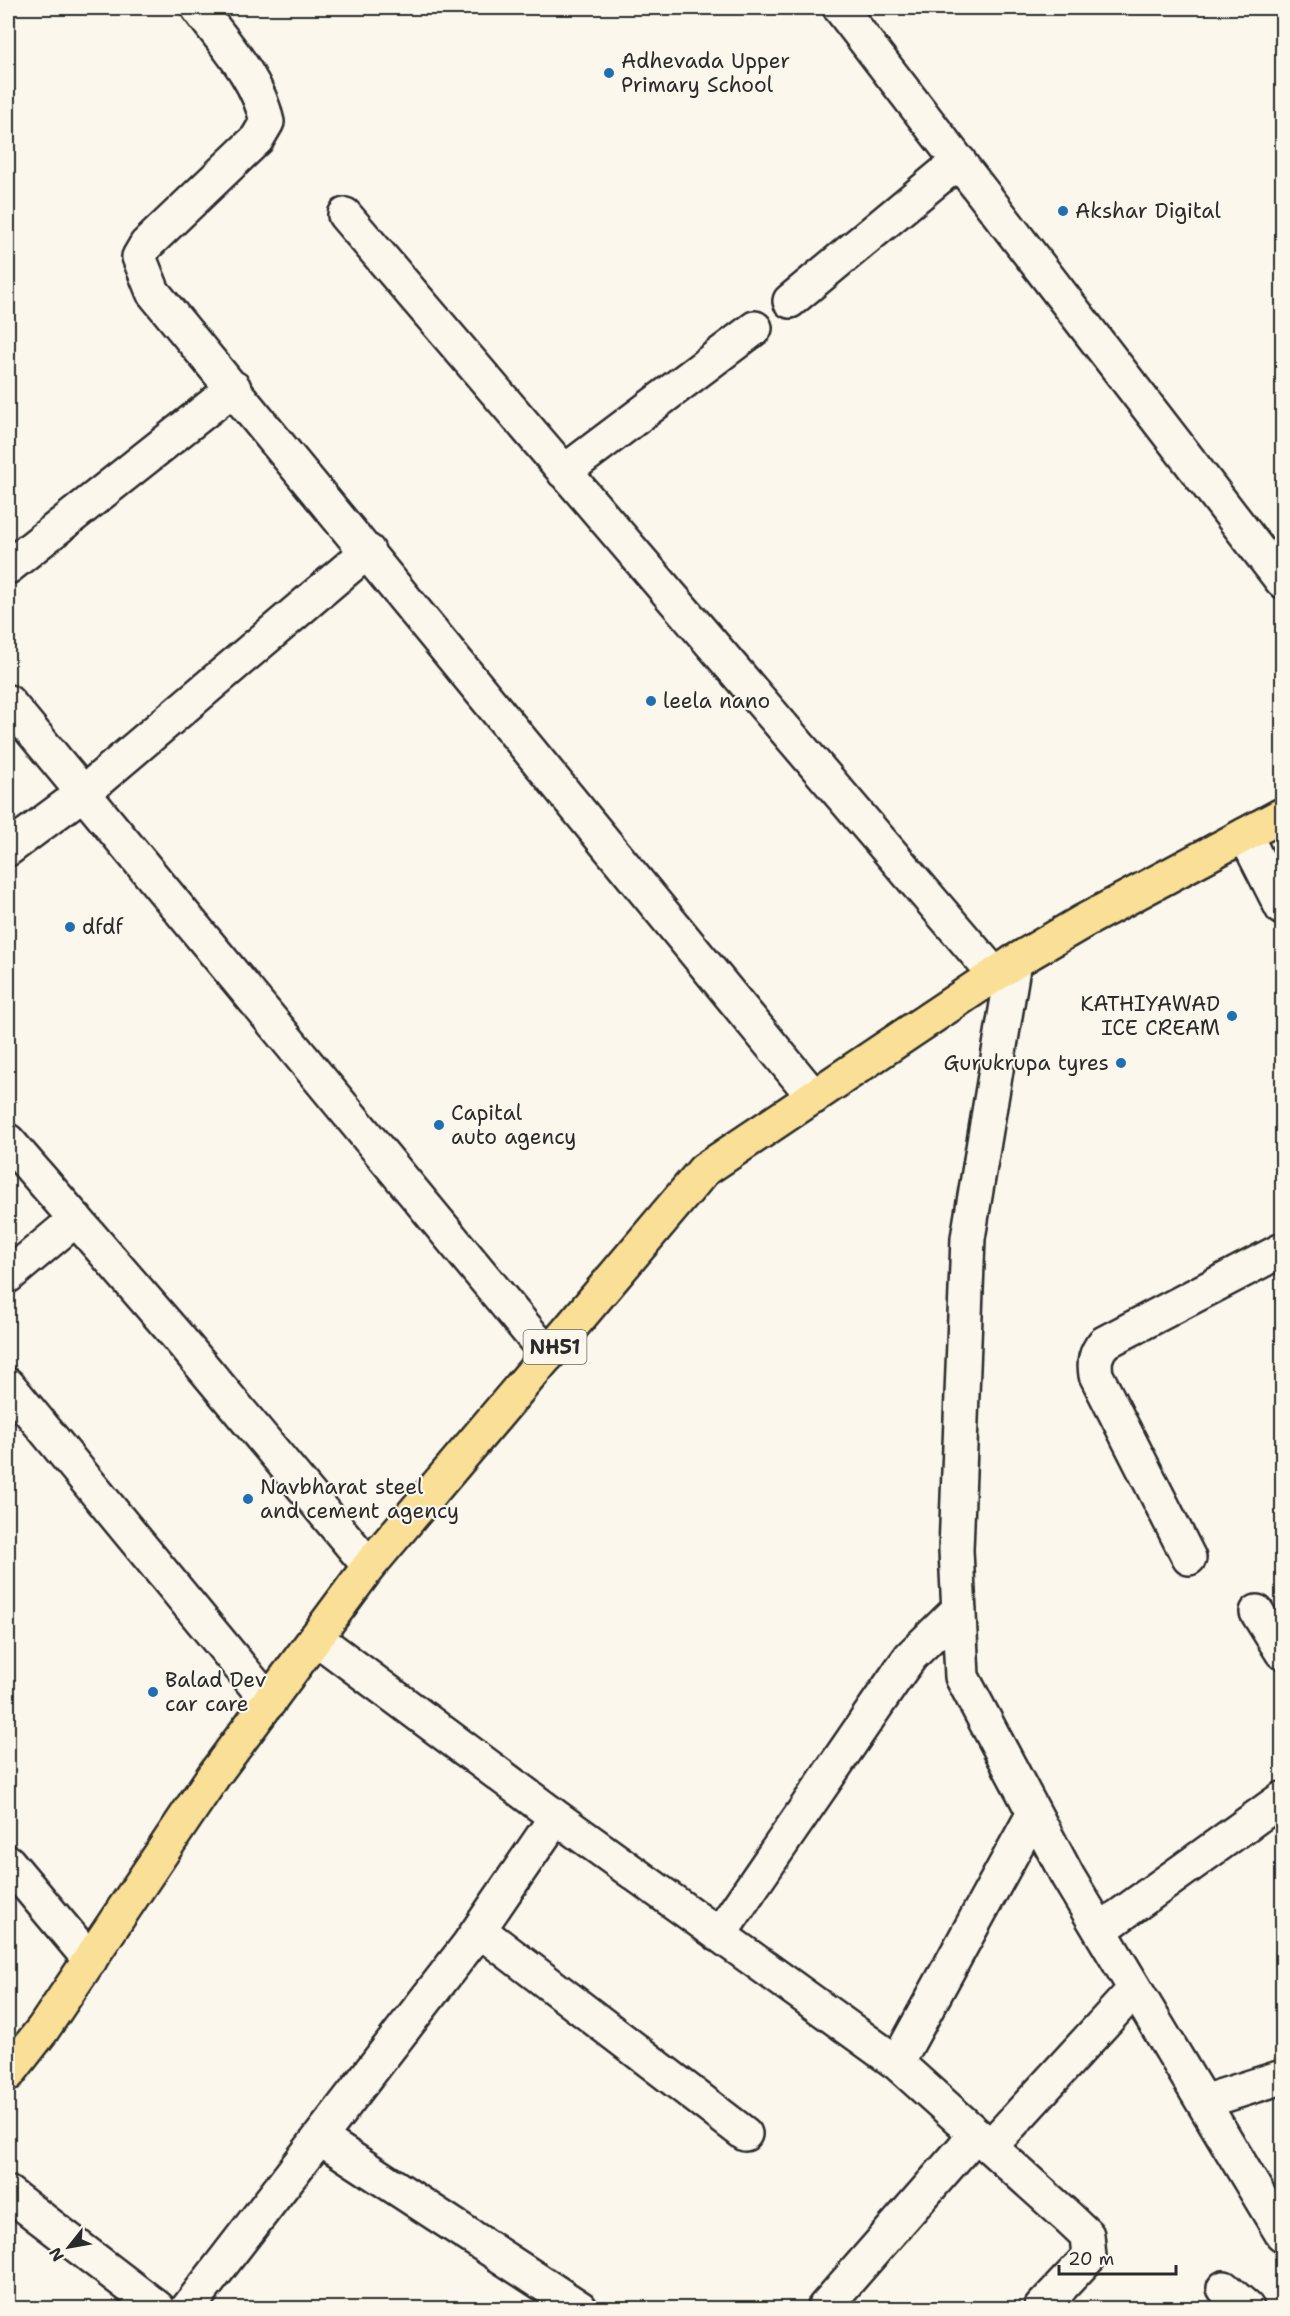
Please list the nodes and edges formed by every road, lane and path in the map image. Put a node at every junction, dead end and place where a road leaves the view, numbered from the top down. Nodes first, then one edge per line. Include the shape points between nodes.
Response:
1 (198, 8) edge
2 (840, 8) edge
3 (959, 161) junction
4 (345, 215) dead end
5 (790, 301) dead end
6 (754, 328) dead end
7 (234, 388) junction
8 (564, 472) junction
9 (368, 551) junction
10 (8, 567) edge
11 (1282, 581) edge
12 (8, 702) edge
13 (83, 793) junction
14 (1282, 815) edge
15 (1245, 835) junction
16 (8, 849) edge
17 (1282, 908) edge
18 (1005, 968) junction
19 (814, 1097) junction
20 (8, 1141) edge
21 (76, 1219) junction
22 (1282, 1250) edge
23 (8, 1276) edge
24 (548, 1355) junction
25 (8, 1385) edge
26 (1190, 1558) dead end
27 (369, 1566) junction
28 (959, 1609) junction
29 (1257, 1612) dead end
30 (316, 1638) junction
31 (1282, 1652) edge
32 (269, 1702) junction
33 (1282, 1799) edge
34 (1034, 1813) junction
35 (556, 1818) junction
36 (8, 1863) edge
37 (479, 1930) junction
38 (1100, 1930) junction
39 (719, 1935) junction
40 (90, 1960) junction
41 (1135, 1989) junction
42 (11, 2062) edge
43 (897, 2063) junction
44 (1282, 2077) edge
45 (1203, 2102) junction
46 (745, 2134) dead end
47 (320, 2138) junction
48 (983, 2140) junction
49 (8, 2193) edge
50 (1282, 2234) edge
51 (158, 2308) edge
52 (188, 2308) edge
53 (580, 2308) edge
54 (824, 2308) edge
55 (1041, 2308) edge

1 - 7 street via 242,67 262,101 267,122 257,139 146,245 139,257 153,292
2 - 3 street
3 - 5 street
3 - 11 street
4 - 8 street
6 - 8 street
7 - 9 street
7 - 10 street
8 - 18 street
9 - 13 street
9 - 19 street
12 - 13 street
13 - 16 street
13 - 24 street
14 - 15 highway, NH51
15 - 17 street
15 - 18 highway, NH51
18 - 19 highway, NH51
18 - 28 street via 968,1238 956,1550
19 - 24 highway, NH51 via 704,1170
20 - 21 street
21 - 23 street
21 - 27 street
22 - 26 street via 1104,1343 1094,1362 1096,1375
24 - 27 highway, NH51
25 - 32 street
27 - 30 highway, NH51
28 - 34 street via 962,1677
28 - 39 street via 911,1656
29 - 31 street
30 - 32 highway, NH51
30 - 35 street
32 - 40 highway, NH51 via 214,1775
33 - 38 street
34 - 38 street
34 - 43 street
35 - 37 street
35 - 39 street
36 - 40 street
37 - 46 street
37 - 47 street
38 - 41 street
39 - 43 street
40 - 42 highway, NH51 via 44,2029
41 - 45 street
41 - 48 street
43 - 48 street
44 - 45 street
45 - 50 street
47 - 52 street
47 - 53 street
48 - 54 street
48 - 55 street via 1087,2235 1089,2257
49 - 51 street

